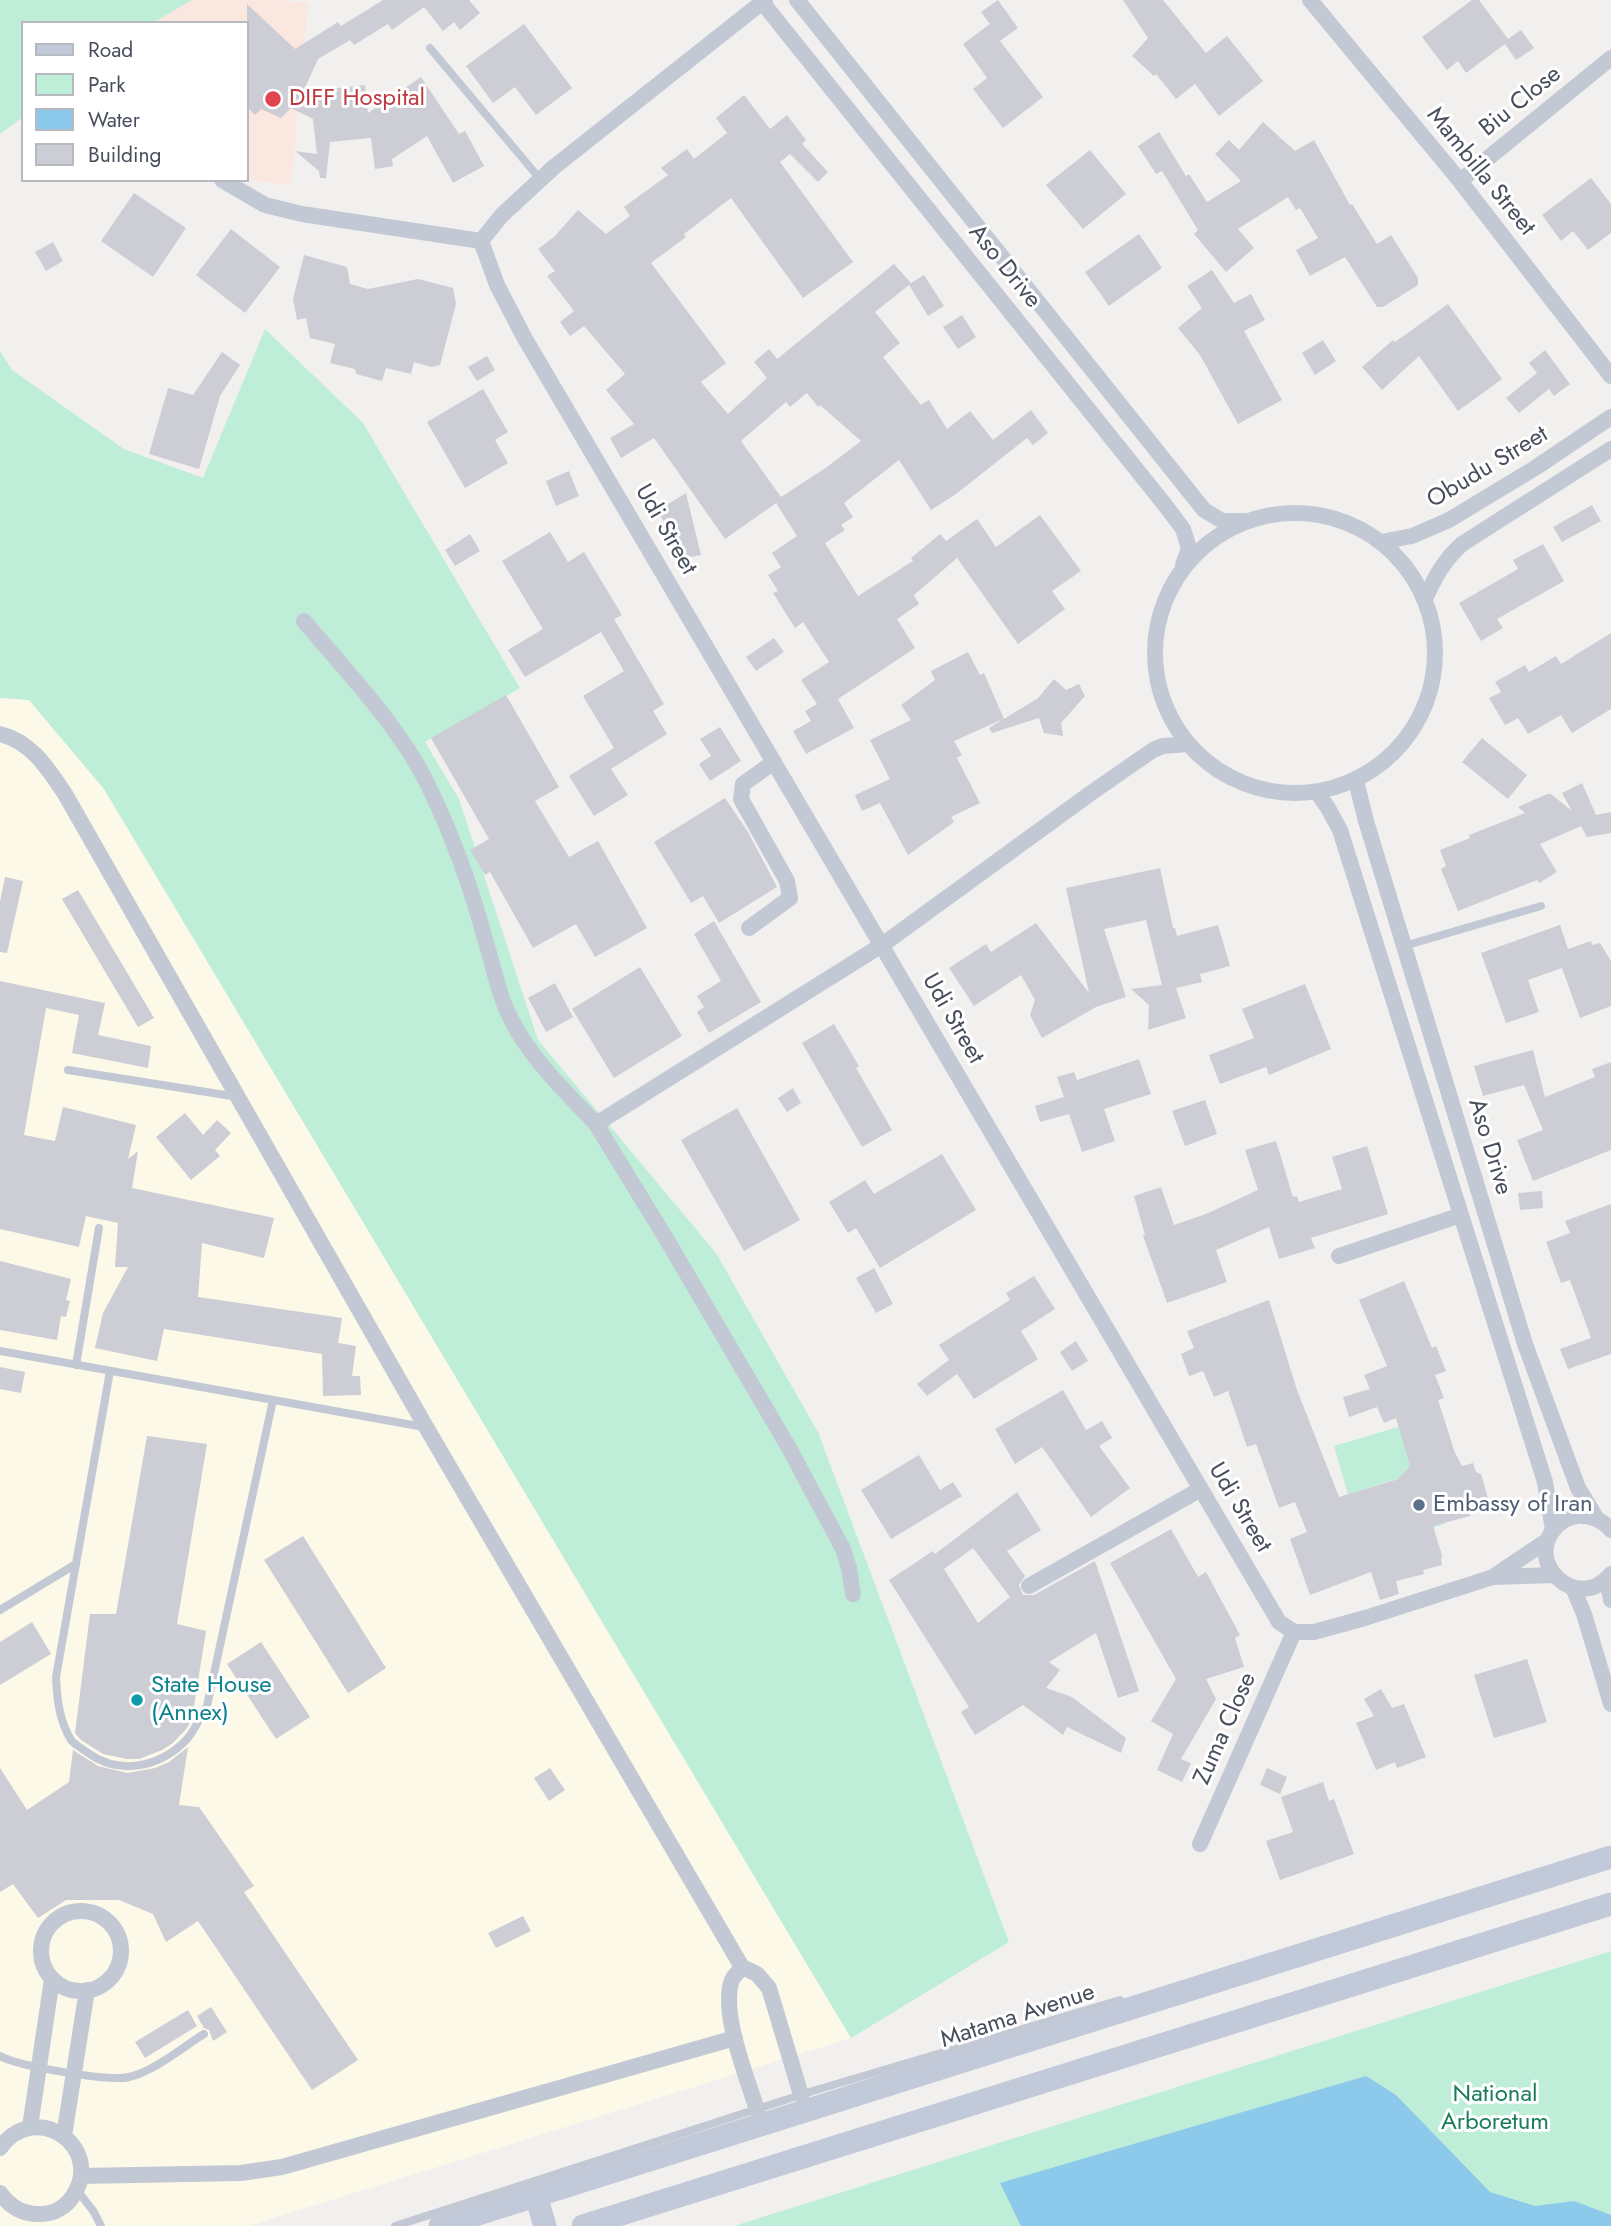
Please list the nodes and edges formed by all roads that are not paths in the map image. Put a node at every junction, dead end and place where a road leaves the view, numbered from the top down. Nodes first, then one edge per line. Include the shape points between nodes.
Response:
1 (797, 0) edge
2 (1310, 0) edge
3 (763, 1) edge
4 (430, 48) dead end
5 (1611, 58) edge
6 (540, 179) junction
7 (1460, 181) junction
8 (225, 182) edge
9 (481, 241) junction
10 (1611, 376) edge
11 (1611, 417) edge
12 (1611, 449) edge
13 (1245, 521) junction
14 (1381, 542) junction
15 (1182, 569) junction
16 (1425, 599) junction
17 (304, 621) dead end
18 (0, 734) edge
19 (1189, 744) junction
20 (774, 762) junction
21 (1356, 781) junction
22 (1317, 792) junction
23 (1541, 906) dead end
24 (749, 928) dead end
25 (882, 946) junction
26 (1404, 946) junction
27 (68, 1070) dead end
28 (238, 1097) junction
29 (596, 1124) junction
30 (1461, 1215) junction
31 (99, 1228) dead end
32 (1339, 1256) dead end
33 (0, 1351) edge
34 (76, 1365) junction
35 (110, 1371) junction
36 (273, 1400) junction
37 (426, 1427) junction
38 (1201, 1489) junction
39 (1606, 1525) edge
40 (1550, 1535) junction
41 (76, 1564) junction
42 (1554, 1575) junction
43 (1493, 1577) junction
44 (1609, 1577) edge
45 (1029, 1586) dead end
46 (1573, 1588) junction
47 (853, 1594) dead end
48 (1611, 1600) edge
49 (0, 1610) edge
50 (1294, 1632) junction
51 (1611, 1704) edge
52 (1200, 1844) dead end
53 (1611, 1857) edge
54 (1559, 1874) junction
55 (1478, 1889) dead end
56 (1611, 1905) edge
57 (742, 1967) junction
58 (52, 1979) junction
59 (87, 1990) junction
60 (1135, 1996) dead end
61 (204, 2034) dead end
62 (735, 2038) junction
63 (0, 2056) edge
64 (37, 2067) junction
65 (74, 2072) junction
66 (801, 2095) junction
67 (757, 2110) junction
68 (30, 2127) junction
69 (64, 2136) junction
70 (3, 2138) edge
71 (79, 2183) junction
72 (536, 2196) junction
73 (2, 2203) edge
74 (101, 2226) edge
75 (395, 2226) edge
76 (440, 2226) edge
77 (545, 2226) edge
78 (583, 2226) edge

1 - 13 street, Aso Drive via 1204,510 1222,521
2 - 7 street, Mambilla Street
3 - 6 street
3 - 15 street, Aso Drive via 1183,529 1189,548
4 - 6 lane
5 - 7 street, Biu Close
6 - 9 street
7 - 10 street, Mambilla Street
8 - 9 street via 265,205 302,214
9 - 20 street, Udi Street via 496,285 524,337
11 - 14 street, Obudu Street via 1449,520 1412,537
12 - 16 street, Obudu Street via 1462,544 1438,570
13 - 14 street via 1273,514 1311,514 1357,527
13 - 15 street via 1210,541
14 - 16 street via 1402,562
15 - 19 street via 1167,594 1155,650 1165,706
16 - 21 street via 1435,640 1430,697 1402,747
17 - 29 street via 388,723 425,779 450,836 511,1020 550,1074
18 - 28 street via 13,737 40,758 65,794
19 - 22 street via 1219,772 1245,785 1272,792
19 - 25 street via 1153,750
20 - 24 street via 743,784 741,799 787,881 790,898
20 - 25 street, Udi Street
21 - 22 street
21 - 26 street, Aso Drive
22 - 30 street, Aso Drive via 1340,830
23 - 26 lane
25 - 29 street
25 - 38 street, Udi Street
26 - 39 street, Aso Drive via 1525,1344 1578,1488
27 - 28 lane
28 - 37 street
29 - 47 street via 789,1448 843,1549
30 - 32 street
30 - 40 street, Aso Drive via 1545,1482
31 - 34 lane
33 - 34 lane
34 - 35 lane
35 - 36 lane
35 - 41 lane
36 - 37 lane
36 - 41 lane via 207,1706 188,1738 144,1766 118,1766 94,1757 72,1741 58,1708 57,1677
37 - 57 street
38 - 45 street
38 - 50 street, Udi Street via 1279,1622
39 - 40 street via 1585,1516 1573,1517
40 - 42 street, Aso Drive via 1546,1553
40 - 43 street
41 - 49 lane
42 - 43 street
42 - 46 street
43 - 50 street via 1365,1618 1314,1632
44 - 46 street via 1597,1586
44 - 48 street
46 - 51 street
50 - 52 street, Zuma Close
53 - 54 main road, Matama Avenue
54 - 55 lane via 1540,1870
54 - 72 main road, Matama Avenue
56 - 78 main road
57 - 62 street via 733,1979 729,2001
57 - 66 street via 757,1974 769,1988
58 - 59 street via 74,1990
58 - 59 street via 41,1955 47,1929 67,1913 93,1913 114,1929 120,1954 110,1978
58 - 64 street
59 - 65 street
60 - 66 lane
61 - 65 lane via 131,2077 113,2079
62 - 67 street
62 - 71 street via 282,2166 241,2173
63 - 64 lane
64 - 65 lane
64 - 68 street
65 - 69 street
66 - 67 lane
67 - 75 lane
68 - 69 street
68 - 70 street
69 - 71 street via 77,2154
71 - 73 street via 69,2202 45,2214
71 - 74 lane
72 - 76 main road, Matama Avenue
72 - 77 main road

